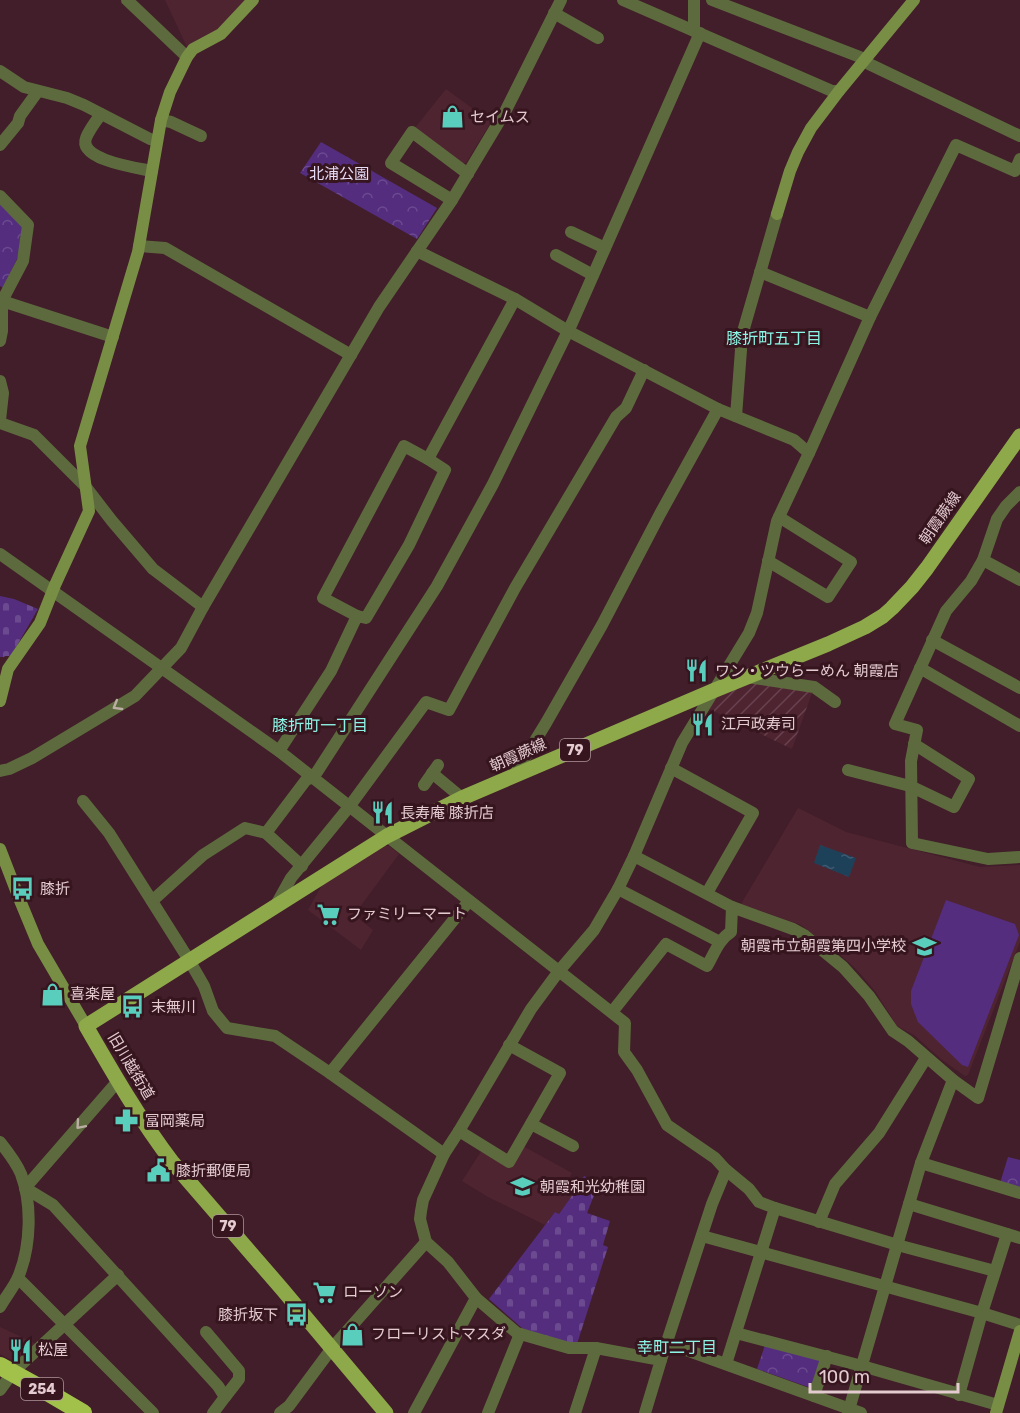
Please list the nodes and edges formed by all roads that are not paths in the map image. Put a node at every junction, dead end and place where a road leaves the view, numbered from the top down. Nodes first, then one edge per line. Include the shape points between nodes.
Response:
1 (127, 0) edge
2 (253, 0) edge
3 (561, 0) edge
4 (623, 0) edge
5 (694, 0) edge
6 (712, 0) edge
7 (914, 0) edge
8 (554, 13) junction
9 (697, 32) junction
10 (598, 38) dead end
11 (187, 57) junction
12 (864, 61) junction
13 (0, 71) edge
14 (38, 91) junction
15 (839, 91) junction
16 (101, 114) junction
17 (161, 120) junction
18 (201, 136) dead end
19 (1020, 136) edge
20 (157, 141) junction
21 (0, 145) edge
22 (1020, 159) edge
23 (152, 171) junction
24 (468, 174) junction
25 (0, 196) edge
26 (452, 200) junction
27 (571, 232) dead end
28 (139, 246) junction
29 (605, 249) junction
30 (417, 251) junction
31 (556, 255) dead end
32 (760, 272) junction
33 (593, 275) junction
34 (515, 299) junction
35 (2, 301) junction
36 (870, 316) junction
37 (568, 331) junction
38 (112, 337) junction
39 (0, 341) edge
40 (351, 356) junction
41 (644, 370) junction
42 (0, 381) edge
43 (718, 410) junction
44 (736, 416) junction
45 (0, 422) edge
46 (1020, 436) edge
47 (809, 453) junction
48 (428, 459) junction
49 (86, 486) junction
50 (1020, 492) edge
51 (779, 517) junction
52 (0, 554) edge
53 (983, 560) junction
54 (768, 561) junction
55 (1020, 580) edge
56 (53, 591) junction
57 (203, 607) junction
58 (357, 616) junction
59 (932, 640) junction
60 (161, 668) junction
61 (920, 668) junction
62 (747, 677) junction
63 (1020, 688) edge
64 (715, 690) junction
65 (0, 701) edge
66 (835, 702) dead end
67 (1020, 726) edge
68 (914, 744) junction
69 (279, 751) junction
70 (671, 768) junction
71 (848, 770) dead end
72 (0, 771) edge
73 (513, 777) junction
74 (311, 778) junction
75 (423, 786) dead end
76 (910, 786) junction
77 (462, 798) junction
78 (83, 801) dead end
79 (350, 807) junction
80 (266, 833) junction
81 (387, 836) junction
82 (0, 849) edge
83 (634, 856) junction
84 (1020, 857) edge
85 (302, 866) junction
86 (618, 890) junction
87 (708, 893) junction
88 (152, 901) junction
89 (469, 901) junction
90 (276, 905) junction
91 (732, 907) junction
92 (720, 942) junction
93 (1020, 958) edge
94 (189, 960) junction
95 (559, 971) junction
96 (1017, 978) edge
97 (612, 1012) junction
98 (86, 1026) junction
99 (509, 1045) junction
100 (926, 1058) junction
101 (330, 1073) junction
102 (953, 1080) junction
103 (118, 1081) junction
104 (531, 1124) junction
105 (459, 1131) junction
106 (0, 1142) edge
107 (573, 1146) dead end
108 (444, 1154) junction
109 (921, 1163) junction
110 (726, 1170) junction
111 (25, 1188) junction
112 (1020, 1193) edge
113 (909, 1204) junction
114 (775, 1208) junction
115 (819, 1222) junction
116 (1007, 1234) junction
117 (702, 1236) junction
118 (1020, 1238) edge
119 (426, 1242) junction
120 (897, 1245) junction
121 (761, 1252) junction
122 (995, 1271) junction
123 (118, 1275) junction
124 (18, 1278) junction
125 (885, 1286) junction
126 (476, 1299) junction
127 (0, 1307) edge
128 (982, 1313) junction
129 (65, 1325) junction
130 (1020, 1325) edge
131 (1020, 1331) edge
132 (206, 1332) dead end
133 (736, 1333) junction
134 (520, 1334) junction
135 (667, 1343) junction
136 (332, 1348) junction
137 (596, 1348) junction
138 (827, 1356) junction
139 (661, 1360) junction
140 (726, 1364) junction
141 (862, 1366) junction
142 (4, 1378) edge
143 (958, 1395) junction
144 (813, 1396) junction
145 (225, 1397) junction
146 (997, 1409) edge
147 (853, 1412) edge
148 (64, 1413) edge
149 (83, 1413) edge
150 (153, 1413) edge
151 (213, 1413) edge
152 (280, 1413) edge
153 (386, 1413) edge
154 (414, 1413) edge
155 (488, 1413) edge
156 (575, 1413) edge
157 (645, 1413) edge

1 - 11 street
2 - 11 street via 221,34 193,49
3 - 8 street
4 - 9 street
5 - 9 street
6 - 12 street
7 - 12 street
8 - 10 street
8 - 24 street via 506,110
9 - 15 street
9 - 29 street
11 - 17 street
12 - 15 street
12 - 19 street
13 - 14 street
14 - 16 street via 67,98
14 - 21 street
15 - 32 street via 798,152
16 - 20 street
16 - 23 street via 85,140 90,152 113,163
17 - 18 street
17 - 20 street
20 - 23 street
22 - 36 street via 1016,171 956,145
23 - 28 street
24 - 26 street
24 - 26 street via 412,132 391,163
25 - 35 street via 28,225 23,261
26 - 30 street
27 - 29 street
28 - 38 street
28 - 40 street via 165,248
29 - 33 street
30 - 34 street
30 - 40 street
31 - 33 street
32 - 36 street
32 - 44 street via 740,342
33 - 37 street
34 - 37 street
34 - 48 street
35 - 38 street
35 - 39 street
36 - 47 street
37 - 41 street
37 - 74 street via 452,560
38 - 49 street via 80,446
40 - 57 street
41 - 43 street
41 - 79 street via 626,408 616,417 531,562 449,710 426,702
42 - 45 street
43 - 44 street
43 - 73 street via 602,625
44 - 47 street via 794,440
45 - 49 street via 34,435
46 - 62 main road, 朝霞蕨線 / 79 via 927,568 883,616 846,636
47 - 51 street
48 - 58 street via 445,470 409,545 366,618
48 - 58 street via 404,446 323,598
49 - 56 street via 89,511
49 - 57 street via 153,569
50 - 53 street via 997,519
51 - 54 street
51 - 54 street via 851,562 828,597
52 - 56 street
53 - 55 street
53 - 59 street via 946,611
54 - 64 street via 749,633
56 - 60 street
56 - 65 street via 40,623 8,669
57 - 60 street via 182,648
58 - 69 street via 331,671
59 - 61 street
59 - 63 street
60 - 69 street
60 -> 72 street via 135,696 32,758
61 - 67 street
61 - 68 street via 895,724 917,730
62 - 64 main road, 朝霞蕨線 / 79
62 - 66 street via 814,687
64 - 70 street
64 - 73 main road, 朝霞蕨線 / 79
68 - 76 street
68 - 76 street via 969,779 954,807
69 - 74 street
70 - 83 street
70 - 87 street via 753,813
71 - 76 street
73 - 77 main road, 朝霞蕨線 / 79
74 - 79 street
74 - 80 street
75 - 77 street via 435,769
76 - 84 street via 912,843 988,859
77 - 81 main road, 朝霞蕨線 / 79
78 - 88 street via 109,832
79 - 81 street
79 - 85 street
80 - 85 street
80 - 88 street via 245,828 224,840
81 - 89 street
81 - 90 main road, 朝霞蕨線 / 79
82 - 98 street, 旧川越街道 via 40,948
83 - 86 street
83 - 87 street
85 - 90 street
86 - 92 street
86 - 95 street via 594,930
87 - 91 street
88 - 94 street
89 - 95 street
89 - 101 street
90 - 94 main road, 朝霞蕨線 / 79
91 - 92 street via 731,932
91 - 100 street via 804,935 843,968 893,1031
92 - 97 street via 707,966 666,944
93 - 96 street
94 - 98 main road, 朝霞蕨線 / 79
94 - 101 street via 213,1011 227,1028 275,1036
95 - 97 street
95 - 99 street
96 - 102 street via 978,1098
97 - 110 street via 625,1023 624,1052 667,1125
98 - 103 main road, 旧川越街道 / 79
99 - 104 street via 560,1073
99 - 105 street
100 - 102 street
100 - 115 street via 879,1133 835,1184
101 - 108 street
102 - 109 street
103 -> 111 street
103 - 136 main road, 旧川越街道 / 79 via 173,1163
104 - 105 street via 509,1162
104 - 107 street
105 - 108 street
106 - 111 street via 12,1157
108 - 119 street via 423,1200 420,1219
109 - 112 street
109 - 113 street
110 - 114 street via 759,1202
110 - 117 street
111 - 123 street via 53,1205
111 - 124 street via 28,1238
113 - 116 street
113 - 120 street
114 - 115 street
114 - 121 street
115 - 120 street
116 - 118 street
116 - 122 street
117 - 121 street
117 - 135 street
119 - 126 street via 448,1262
119 - 136 street
120 - 122 street
120 - 125 street
121 - 125 street
121 - 133 street
122 - 128 street
123 - 129 street
123 - 145 street
124 - 127 street
124 - 129 street
125 - 128 street
125 - 141 street
126 - 134 street
126 - 154 street
128 - 130 street
128 - 143 street
129 - 142 street
129 - 150 street
131 - 146 street
132 - 145 street via 239,1371 239,1379
133 - 138 street
133 - 140 street
134 - 137 street via 569,1348
134 - 155 street
135 - 139 street
135 - 140 street
136 - 152 street
136 - 153 main road, 旧川越街道 / 79
137 - 139 street
137 - 156 street
138 - 141 street
138 - 144 street
139 - 157 street
140 - 144 street
141 - 143 street
141 - 147 street
142 - 148 highway, 254
142 - 149 highway, 254
143 - 146 street
144 - 147 street
145 - 151 street

